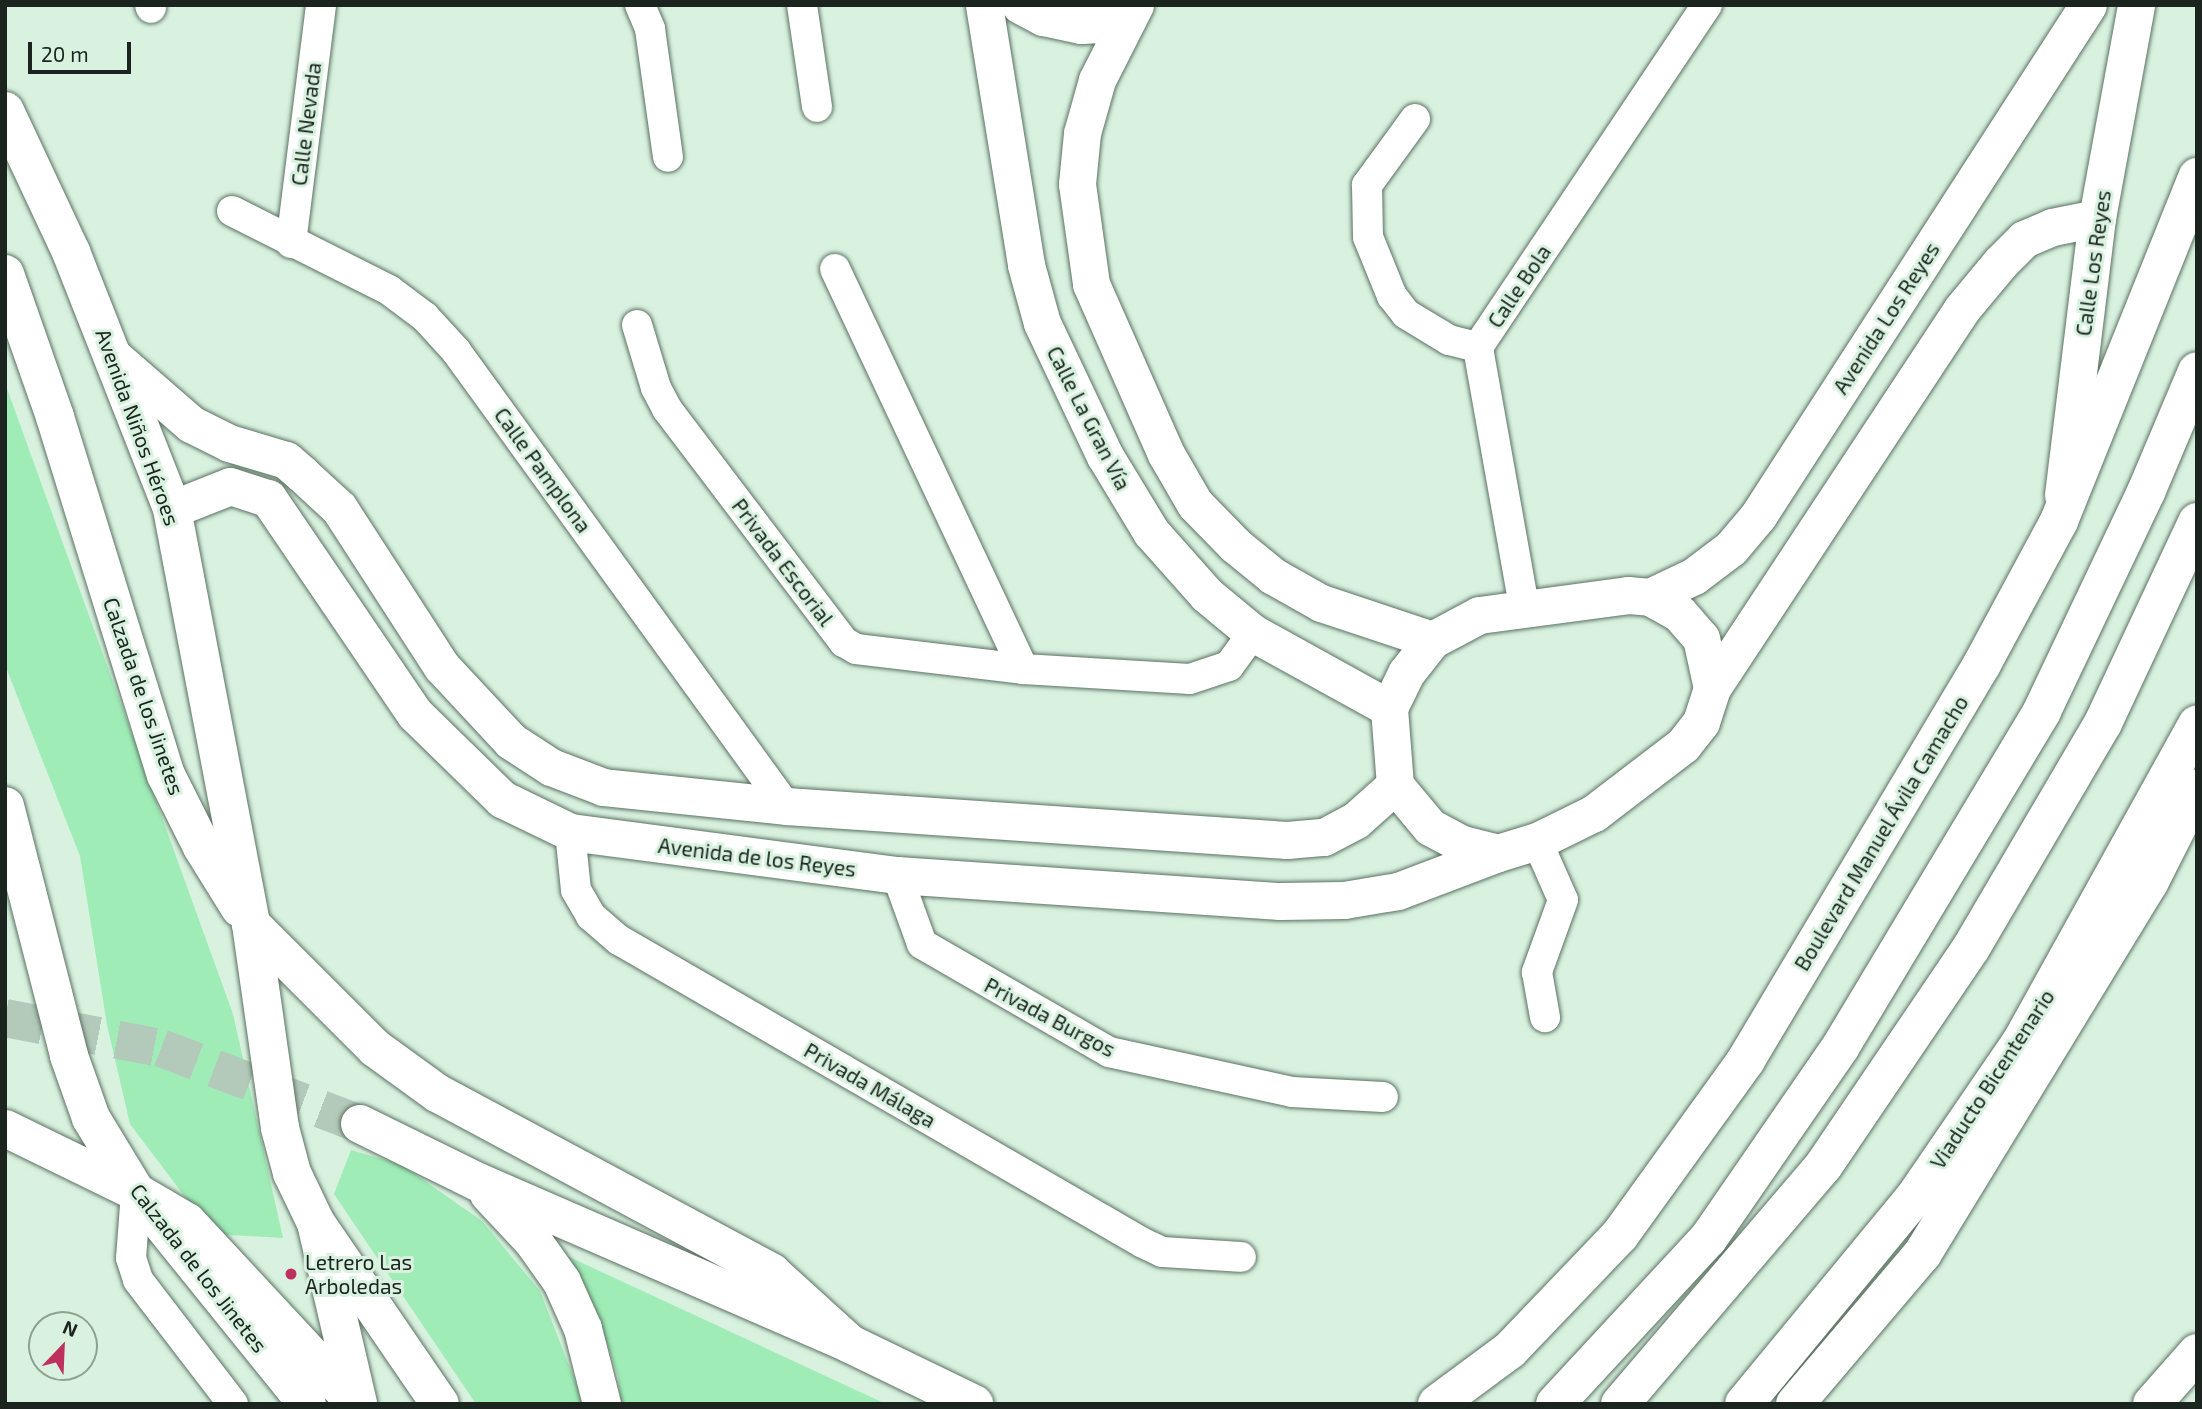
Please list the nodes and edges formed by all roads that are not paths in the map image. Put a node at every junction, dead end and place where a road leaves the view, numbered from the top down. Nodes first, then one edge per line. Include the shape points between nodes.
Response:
1 (321, 5) edge
2 (640, 5) edge
3 (802, 5) edge
4 (984, 5) edge
5 (1020, 5) edge
6 (1707, 5) edge
7 (2088, 5) edge
8 (2136, 5) edge
9 (1129, 14) edge
10 (817, 107) dead end
11 (5, 111) edge
12 (1415, 119) dead end
13 (668, 156) dead end
14 (2197, 177) edge
15 (232, 211) dead end
16 (2097, 218) junction
17 (290, 243) junction
18 (835, 269) dead end
19 (5, 274) edge
20 (637, 325) dead end
21 (1478, 347) junction
22 (115, 358) junction
23 (2197, 371) edge
24 (229, 443) junction
25 (230, 486) junction
26 (172, 509) junction
27 (2059, 522) junction
28 (2197, 522) edge
29 (1650, 597) junction
30 (1524, 606) junction
31 (1254, 633) junction
32 (1432, 640) junction
33 (1023, 669) junction
34 (1712, 688) junction
35 (1389, 708) junction
36 (2197, 724) edge
37 (1395, 785) junction
38 (2197, 788) edge
39 (786, 806) junction
40 (7, 818) edge
41 (570, 832) junction
42 (1537, 841) junction
43 (1498, 853) junction
44 (897, 875) junction
45 (251, 924) junction
46 (1545, 1017) dead end
47 (1383, 1097) dead end
48 (360, 1124) tunnel mouth
49 (5, 1128) edge
50 (478, 1182) junction
51 (136, 1192) junction
52 (316, 1223) junction
53 (1241, 1257) dead end
54 (850, 1344) junction
55 (2197, 1353) edge
56 (233, 1404) edge
57 (307, 1404) edge
58 (357, 1404) edge
59 (440, 1404) edge
60 (602, 1404) edge
61 (974, 1404) edge
62 (1437, 1404) edge
63 (1555, 1404) edge
64 (1620, 1404) edge
65 (1744, 1404) edge
66 (1795, 1404) edge
67 (2152, 1404) edge

1 - 17 street, Calle Nevada
2 - 13 street via 650,29
3 - 10 street
4 - 31 street, Calle La Gran Vía via 1026,265 1042,323 1065,376 1151,532 1207,595
5 - 9 street via 1043,18 1081,25
6 - 21 street, Calle Bola
7 - 29 street, Avenida Los Reyes via 1758,516 1731,548 1703,569
8 - 16 street, Calle Los Reyes
9 - 32 street via 1097,80 1082,133 1077,184 1095,295 1166,454 1195,504 1234,545 1273,576 1321,603
11 - 22 main road, Avenida Niños Héroes
12 - 21 street via 1367,185 1368,237 1392,296 1406,314 1438,335
14 - 27 main road, Boulevard Manuel Ávila Camacho
15 - 17 street, Calle Pamplona
16 - 27 street, Calle Los Reyes
16 - 34 street via 2052,227 2024,239 2000,262 1961,310
17 - 39 street, Calle Pamplona via 389,290 425,317 456,351
18 - 33 street
19 - 45 main road, Calzada de los Jinetes via 55,416 166,775 202,847
20 - 33 street, Privada Escorial via 667,409 844,642 870,653
21 - 30 street, Calle Bola
22 - 24 street via 191,425
22 - 26 main road, Avenida Niños Héroes
23 - 63 main road via 2146,492 2042,711 1841,1046 1708,1240
24 - 25 street
24 - 39 street via 286,460 340,508 442,667 510,741 541,761 603,787
25 - 26 street
25 - 41 street, Avenida de los Reyes via 268,498 281,513 415,714 502,799
26 - 45 main road, Avenida Niños Héroes
27 - 62 main road, Boulevard Manuel Ávila Camacho via 1982,664 1746,1060 1620,1236 1510,1350
28 - 64 main road via 2103,723 1971,948 1824,1166
29 - 30 street via 1628,595
29 - 34 street via 1678,613 1701,638
30 - 32 street via 1479,615
31 - 33 street, Privada Escorial via 1229,666 1190,679
31 - 35 street, Calle La Gran Vía
32 - 35 street via 1406,673
34 - 42 street, Avenida de los Reyes via 1701,722 1660,766 1594,813
35 - 37 street
36 - 65 main road, Viaducto Bicentenario via 2021,1042 1914,1198
37 - 39 street via 1356,820 1324,837 1287,840
37 - 43 street via 1430,827 1462,844
38 - 66 main road via 2149,883 1923,1252
40 - 51 main road, Calzada de los Jinetes via 69,1056 91,1118
41 - 44 street, Avenida de los Reyes
41 - 53 street, Privada Málaga via 576,890 591,916 619,940 1143,1243 1162,1252
42 - 43 street, Avenida de los Reyes
42 - 46 street via 1563,900 1537,972
43 - 44 street, Avenida de los Reyes via 1398,891 1344,900 1280,901
44 - 47 street, Privada Burgos via 922,944 1109,1052 1292,1092
45 - 52 main road, Calzada de los Jinetes via 280,1128 292,1173
45 - 54 main road via 374,1048 438,1094 772,1273
48 - 50 main road
49 - 51 street
50 - 54 main road
50 - 60 main road via 533,1241 562,1282 583,1329
51 - 56 street via 131,1258 138,1280
51 - 57 main road, Calzada de los Jinetes
51 - 58 main road via 187,1222
52 - 58 main road
52 - 59 main road, Calzada de los Jinetes
54 - 61 main road
55 - 67 main road

